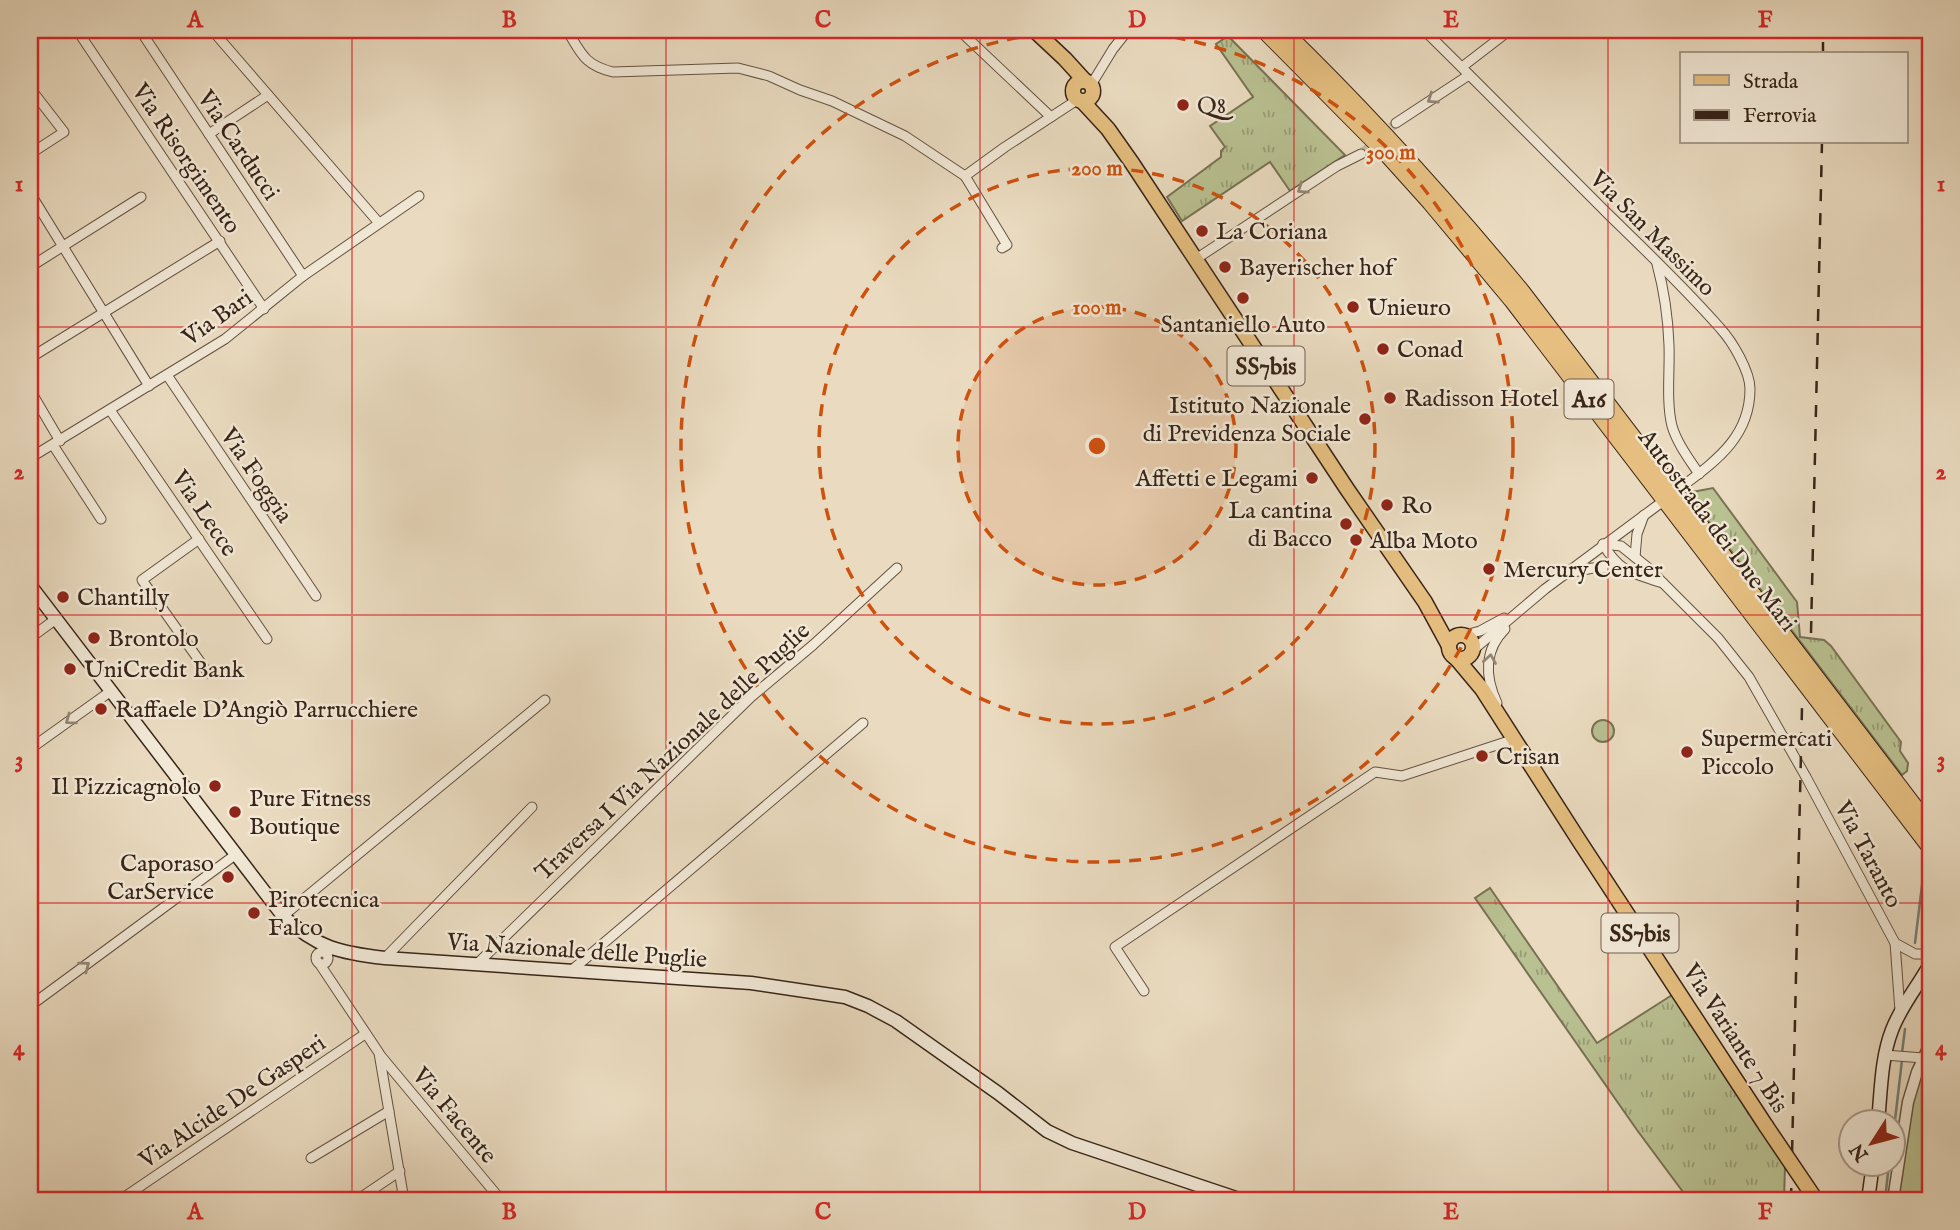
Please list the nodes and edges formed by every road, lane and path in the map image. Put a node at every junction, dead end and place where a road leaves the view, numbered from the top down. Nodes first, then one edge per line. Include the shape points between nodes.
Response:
1 (77, 30) edge
2 (212, 30) edge
3 (567, 30) edge
4 (959, 30) edge
5 (1034, 30) edge
6 (1128, 30) edge
7 (1264, 30) edge
8 (1282, 30) edge
9 (1424, 30) edge
10 (1510, 30) edge
11 (144, 36) dead end
12 (1465, 71) junction
13 (30, 88) edge
14 (1084, 92) junction
15 (268, 95) junction
16 (1051, 117) junction
17 (1396, 123) tunnel mouth
18 (209, 134) junction
19 (30, 154) edge
20 (1361, 154) tunnel mouth
21 (965, 176) junction
22 (419, 195) dead end
23 (141, 197) dead end
24 (32, 199) edge
25 (379, 223) junction
26 (220, 241) junction
27 (63, 246) junction
28 (1002, 248) dead end
29 (1196, 259) junction
30 (1657, 263) junction
31 (30, 267) edge
32 (303, 276) junction
33 (264, 309) junction
34 (104, 312) junction
35 (30, 358) edge
36 (167, 375) junction
37 (149, 386) junction
38 (30, 390) edge
39 (110, 410) junction
40 (56, 443) junction
41 (30, 458) edge
42 (1699, 474) junction
43 (1684, 485) dead end
44 (1658, 505) dead end
45 (1644, 515) junction
46 (101, 519) dead end
47 (199, 539) junction
48 (1603, 544) junction
49 (1635, 557) junction
50 (897, 568) dead end
51 (1622, 568) junction
52 (1566, 573) junction
53 (1664, 583) junction
54 (30, 585) edge
55 (316, 596) dead end
56 (1425, 602) junction
57 (1526, 604) junction
58 (56, 619) junction
59 (1464, 635) junction
60 (30, 638) edge
61 (267, 639) dead end
62 (1473, 651) junction
63 (1452, 652) junction
64 (208, 673) dead end
65 (1482, 689) junction
66 (111, 691) junction
67 (545, 700) dead end
68 (863, 723) dead end
69 (1506, 724) junction
70 (1515, 739) junction
71 (30, 749) edge
72 (1891, 786) junction
73 (532, 807) dead end
74 (1930, 827) edge
75 (1930, 847) edge
76 (235, 855) junction
77 (283, 916) junction
78 (307, 936) junction
79 (1895, 943) junction
80 (344, 953) junction
81 (1930, 954) edge
82 (385, 958) junction
83 (321, 960) junction
84 (1930, 964) edge
85 (476, 965) junction
86 (572, 970) junction
87 (1144, 991) dead end
88 (30, 1006) edge
89 (1900, 1011) junction
90 (365, 1034) junction
91 (1930, 1044) edge
92 (379, 1053) junction
93 (1896, 1056) junction
94 (1923, 1058) junction
95 (1882, 1108) edge
96 (389, 1111) junction
97 (311, 1158) dead end
98 (400, 1171) junction
99 (1871, 1178) edge
100 (120, 1200) edge
101 (357, 1200) edge
102 (404, 1200) edge
103 (501, 1200) edge
104 (1242, 1200) edge
105 (1816, 1200) edge
106 (1868, 1200) edge
107 (1893, 1200) edge

1 - 26 street, Via Risorgimento
2 - 15 street
3 - 21 street via 585,60 613,72 737,68 769,76 905,136
4 - 16 street
5 - 14 main road, Via Variante 7 Bis / SS7bis
6 - 14 street
7 - 72 highway, Autostrada dei Due Mari / A16 via 1385,152 1505,290
8 - 72 highway, Autostrada dei Due Mari / A16 via 1394,144 1522,292
9 - 12 street, Via San Massimo
10 - 12 street
11 - 18 street, Via Carducci
12 -> 17 street
12 - 30 street, Via San Massimo
13 - 19 street via 64,132
14 - 16 street
14 - 29 main road, Via Variante 7 Bis / SS7bis
15 - 18 street
15 - 25 street
16 - 21 street
18 - 32 street, Via Carducci
20 -> 29 street
21 - 28 street via 1007,245
22 - 25 street, Via Bari
23 - 27 street
24 - 27 street
25 - 32 street, Via Bari
26 - 33 street, Via Risorgimento
26 - 34 street
27 - 31 street
27 - 34 street
29 - 56 main road, Via Variante 7 Bis / SS7bis
30 - 42 street via 1669,341 1672,427
30 - 42 street, Via San Massimo via 1721,329 1735,348 1750,387 1738,436
32 - 33 street, Via Bari
33 - 36 street, Via Bari
34 - 35 street
34 - 37 street
36 - 37 street, Via Bari
36 - 55 street, Via Foggia
37 - 39 street, Via Bari
38 - 40 street
39 - 40 street, Via Bari
39 - 47 street, Via Lecce
40 - 41 street, Via Bari
40 - 46 street
42 - 43 street, Via San Massimo
44 - 45 street
45 - 48 street
45 - 49 street
47 - 61 street, Via Lecce
47 - 64 street via 142,580
48 - 49 street, Via Taranto via 1621,546
48 - 51 street
48 - 52 street
49 - 53 street, Via Taranto
50 - 85 street, Traversa I Via Nazionale delle Puglie via 751,697
51 - 52 street, Via Taranto
51 - 53 street, Via Taranto
52 - 57 street
53 - 79 street, Via Taranto via 1749,677
54 - 58 main road, Via Nazionale delle Puglie
56 - 59 main road, Via Variante 7 Bis / SS7bis
56 - 63 main road, Via Variante 7 Bis / SS7bis
57 - 59 street via 1480,631
57 - 62 street
69 -> 57 street via 1488,674 1489,659 1497,638
58 - 60 street
58 - 66 main road, Via Nazionale delle Puglie
59 - 62 main road, SS7bis via 1473,643
59 - 63 main road via 1455,637
62 - 63 main road via 1464,659
62 - 65 main road, Via Variante 7 Bis / SS7bis
63 - 65 main road, Via Variante 7 Bis / SS7bis
65 - 69 main road, Via Variante 7 Bis / SS7bis
66 -> 71 street
66 - 76 main road, Via Nazionale delle Puglie
67 - 77 street
68 - 86 street
69 - 70 main road, Via Variante 7 Bis / SS7bis
70 - 87 street via 1402,776 1375,772 1115,947
70 - 105 main road, Via Variante 7 Bis / SS7bis, bridge
72 - 74 highway, Autostrada dei Due Mari / A16
72 - 75 highway, Autostrada dei Due Mari / A16
73 - 82 street
76 - 77 main road, Via Nazionale delle Puglie
88 -> 76 street
77 - 78 main road, Via Nazionale delle Puglie
78 - 80 main road, Via Nazionale delle Puglie
78 - 83 street, Via Facente
79 - 81 street, Via Taranto via 1915,954
79 - 89 street
80 - 82 main road, Via Nazionale delle Puglie
80 - 83 street
82 - 85 main road, Via Nazionale delle Puglie
83 - 90 street, Via Facente
84 - 89 main road
85 - 86 main road, Via Nazionale delle Puglie
86 - 104 main road, Via Nazionale delle Puglie via 751,984 845,997 896,1021 1048,1131
89 - 93 main road via 1891,1031
90 - 92 street, Via Facente
90 - 100 street, Via Alcide De Gasperi
91 - 94 street
92 - 96 street
92 - 103 street, Via Facente
93 - 94 street
93 - 95 main road
94 - 107 street via 1908,1102
96 - 97 street
96 - 98 street
98 - 101 street
98 - 102 street
99 - 106 main road

